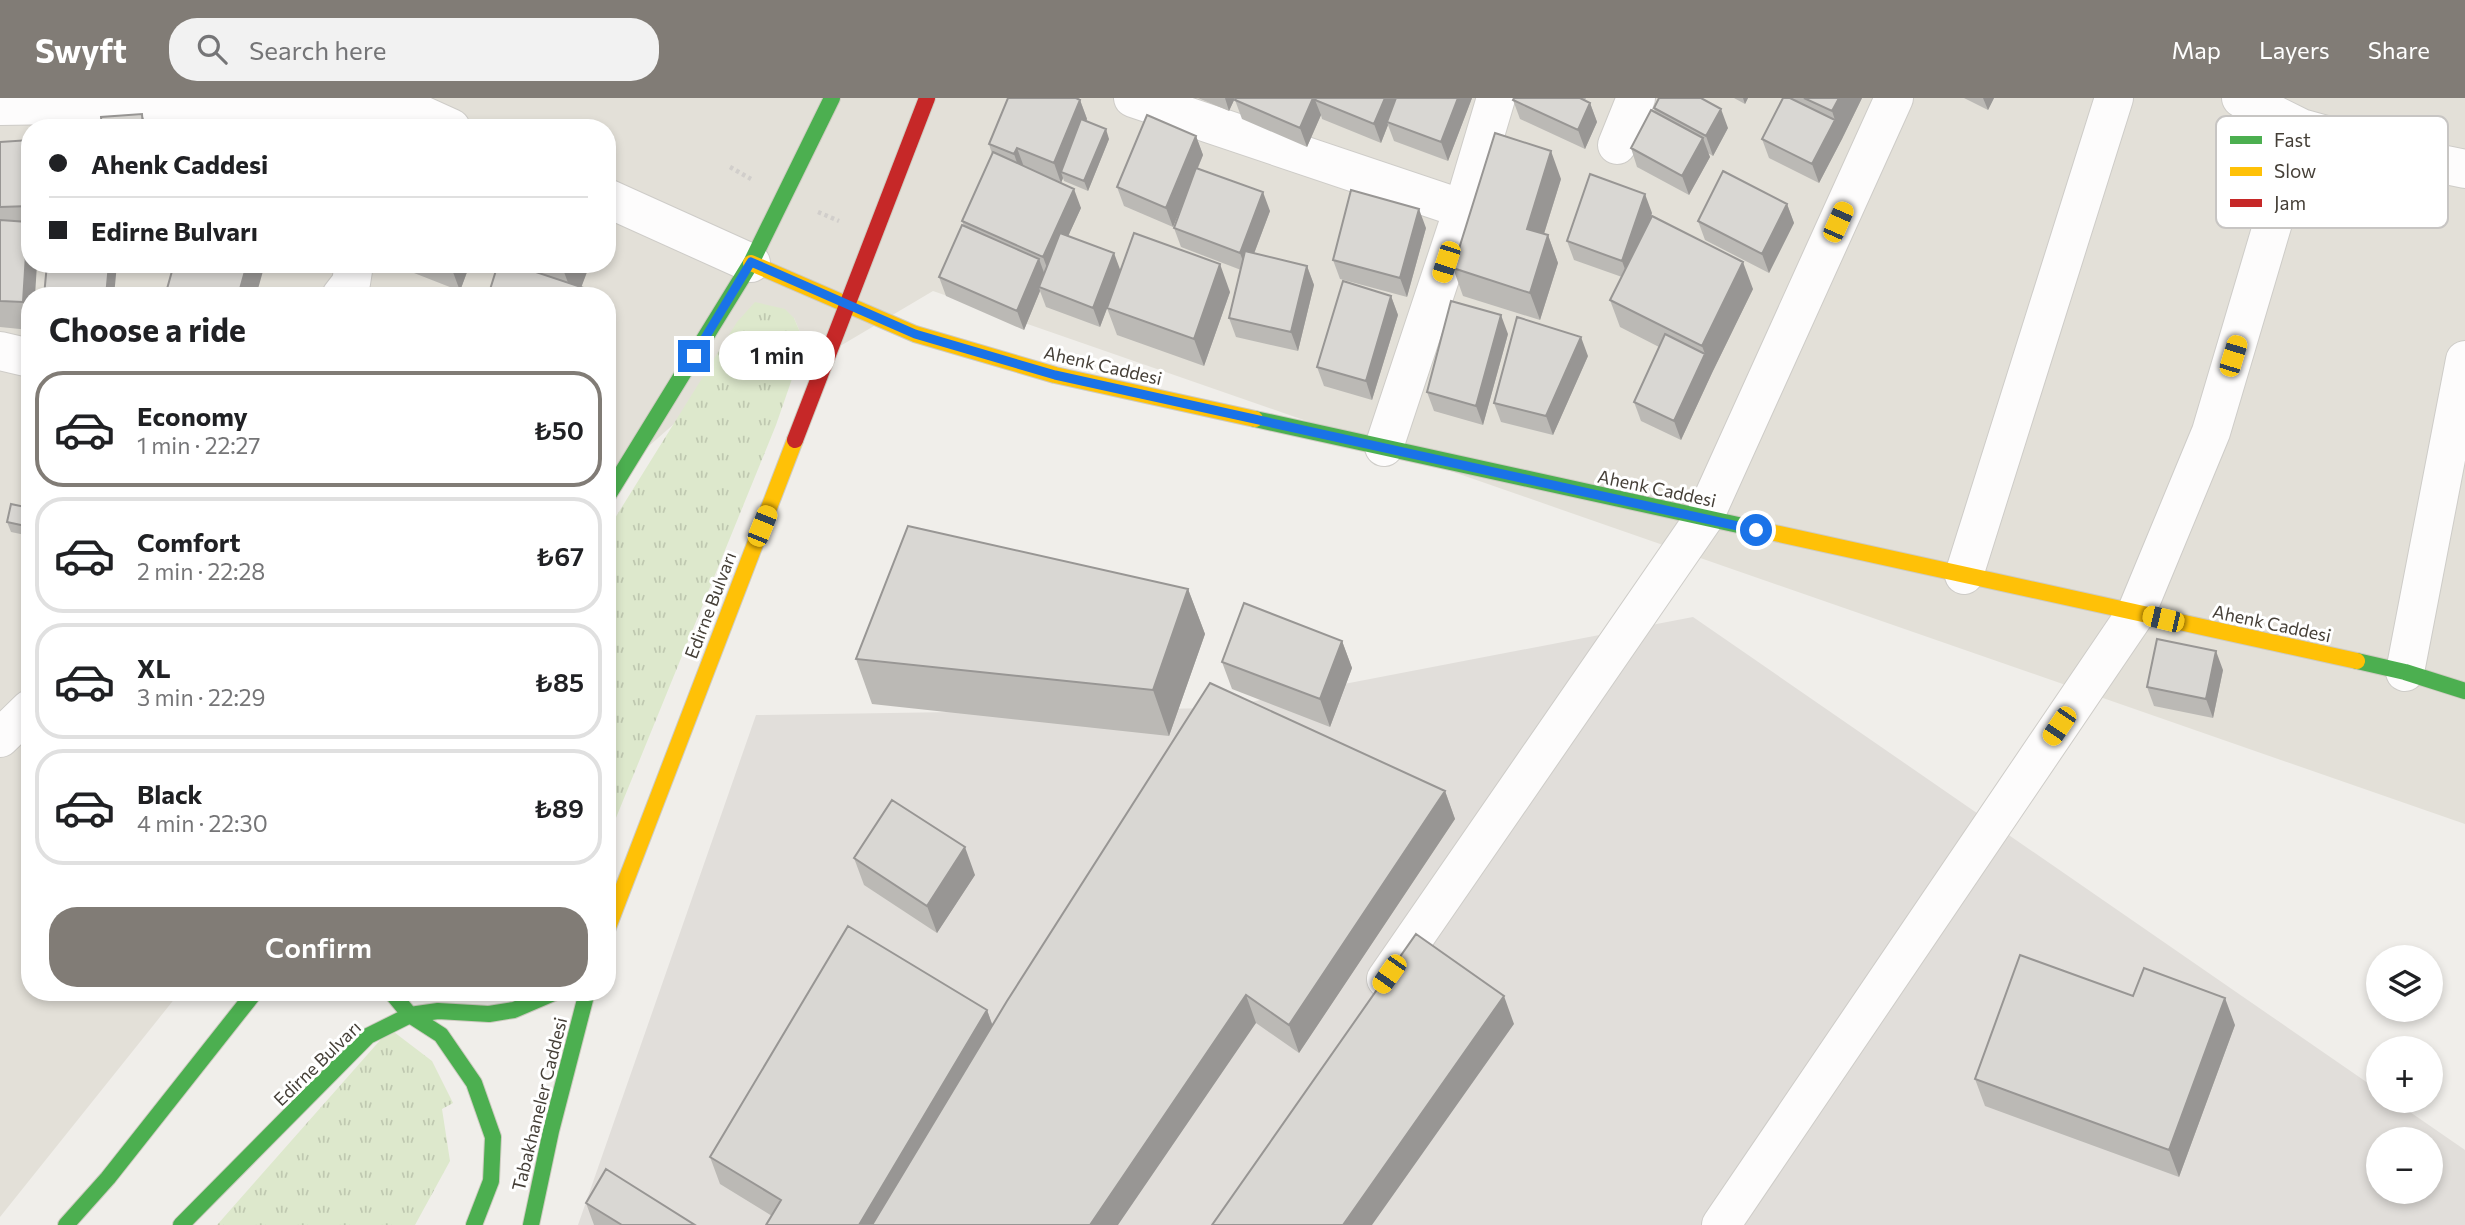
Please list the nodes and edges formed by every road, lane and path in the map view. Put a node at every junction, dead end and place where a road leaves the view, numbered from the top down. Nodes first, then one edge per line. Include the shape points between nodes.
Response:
1 (832, 98) edge
2 (927, 98) edge
3 (1133, 98) edge
4 (1496, 98) edge
5 (1636, 98) edge
6 (1894, 98) edge
7 (2114, 98) edge
8 (2241, 98) edge
9 (0, 106) edge
10 (387, 109) edge
11 (2277, 116) edge
12 (421, 119) edge
13 (1617, 145) dead end
14 (616, 202) edge
15 (810, 208) dead end
16 (1463, 209) junction
17 (842, 222) dead end
18 (2271, 228) edge
19 (751, 262) junction
20 (846, 303) junction
21 (0, 351) edge
22 (21, 356) edge
23 (2465, 360) edge
24 (1384, 447) junction
25 (616, 482) edge
26 (1704, 518) junction
27 (1964, 575) junction
28 (2136, 613) junction
29 (2405, 672) junction
30 (2465, 691) edge
31 (21, 718) edge
32 (0, 738) edge
33 (0, 744) edge
34 (21, 749) edge
35 (616, 906) edge
36 (249, 1001) edge
37 (398, 1001) edge
38 (535, 1001) edge
39 (585, 1001) edge
40 (1366, 1008) edge
41 (410, 1015) junction
42 (546, 1152) junction
43 (526, 1153) dead end
44 (66, 1225) edge
45 (181, 1225) edge
46 (474, 1225) edge
47 (531, 1225) edge
48 (1721, 1225) edge

1 - 19 main road
2 - 20 main road, Edirne Bulvarı
3 - 16 street
4 - 16 street
5 - 13 street
6 - 26 street
7 - 27 street
8 - 11 street
9 - 10 street
10 - 12 street
14 - 19 street
15 - 17 path
16 - 24 street
18 - 28 street via 2211,432
19 - 20 main road, Ahenk Caddesi
19 - 25 main road
20 - 24 main road, Ahenk Caddesi via 915,334 1055,375
20 - 35 main road, Edirne Bulvarı
21 - 22 street
23 - 29 street
24 - 26 main road, Ahenk Caddesi
26 - 27 main road, Ahenk Caddesi
26 - 40 street
27 - 28 main road, Ahenk Caddesi
28 - 29 main road, Ahenk Caddesi
28 - 48 street
29 - 30 main road, Ahenk Caddesi
31 - 32 street
33 - 34 street
36 - 44 main road
37 - 41 main road, Tabakhaneler Caddesi
38 - 41 main road, Edirne Bulvarı via 489,1014 438,1011
39 - 42 main road, Tabakhaneler Caddesi
41 - 45 main road, Edirne Bulvarı via 368,1036
41 - 46 main road, Tabakhaneler Caddesi via 441,1035 474,1083 499,1141 491,1181
42 - 43 main road
42 - 47 main road, Tabakhaneler Caddesi

